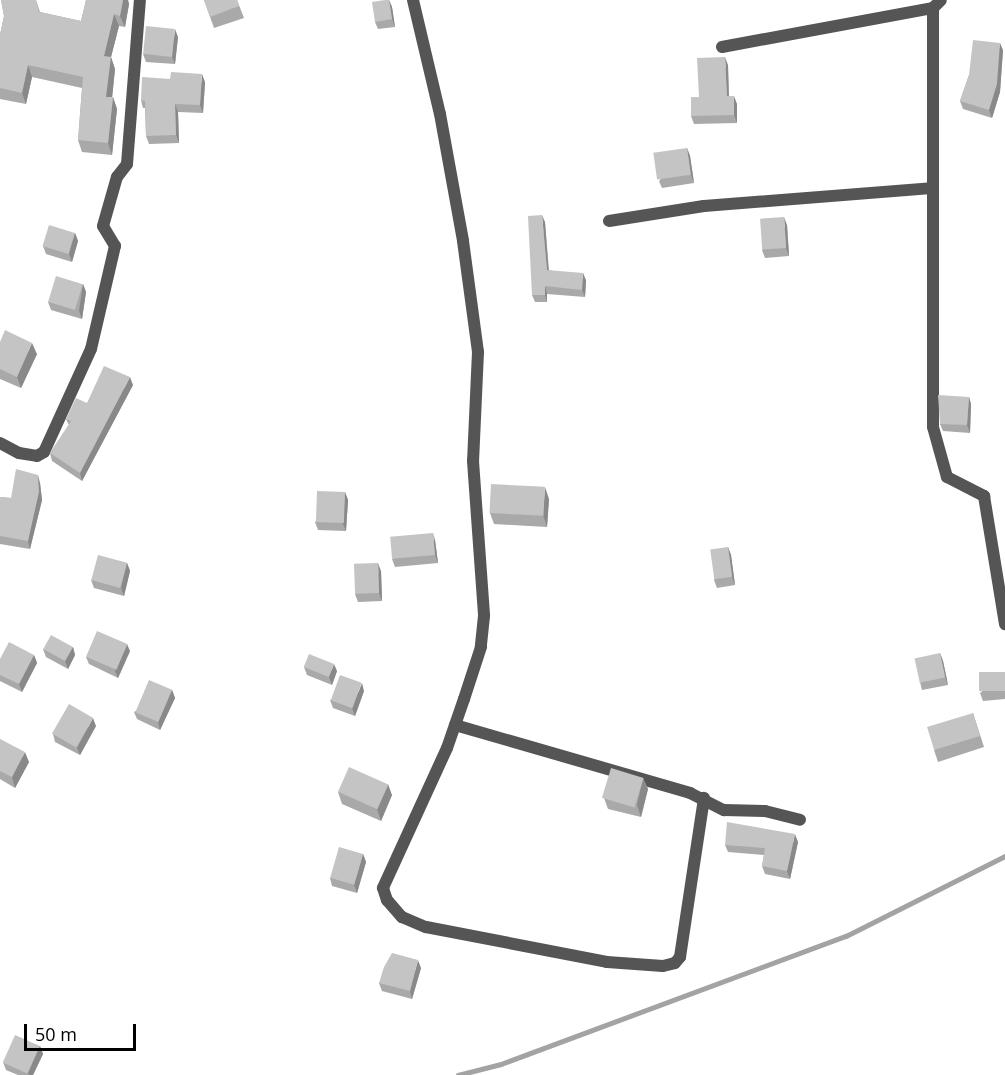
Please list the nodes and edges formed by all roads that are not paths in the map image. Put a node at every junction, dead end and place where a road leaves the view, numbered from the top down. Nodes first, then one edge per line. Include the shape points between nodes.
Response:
1 (140, 0) edge
2 (413, 0) edge
3 (937, 4) edge
4 (722, 47) dead end
5 (931, 188) junction
6 (609, 221) dead end
7 (0, 443) edge
8 (1004, 611) edge
9 (1005, 624) edge
10 (455, 724) junction
11 (704, 798) junction
12 (800, 820) dead end

1 - 7 street via 127,164 117,177 103,226 115,246 91,349 44,452 37,456 19,453
2 - 10 street via 440,114 478,352 474,461 484,616 481,647
3 - 4 street
3 - 5 street
5 - 6 street via 704,206
5 - 8 street via 933,427 947,477 984,496
8 - 9 street
10 - 11 street
10 - 11 street via 383,888 393,909 426,927 608,962 663,966 675,963 682,947
11 - 12 street via 724,810 765,811

